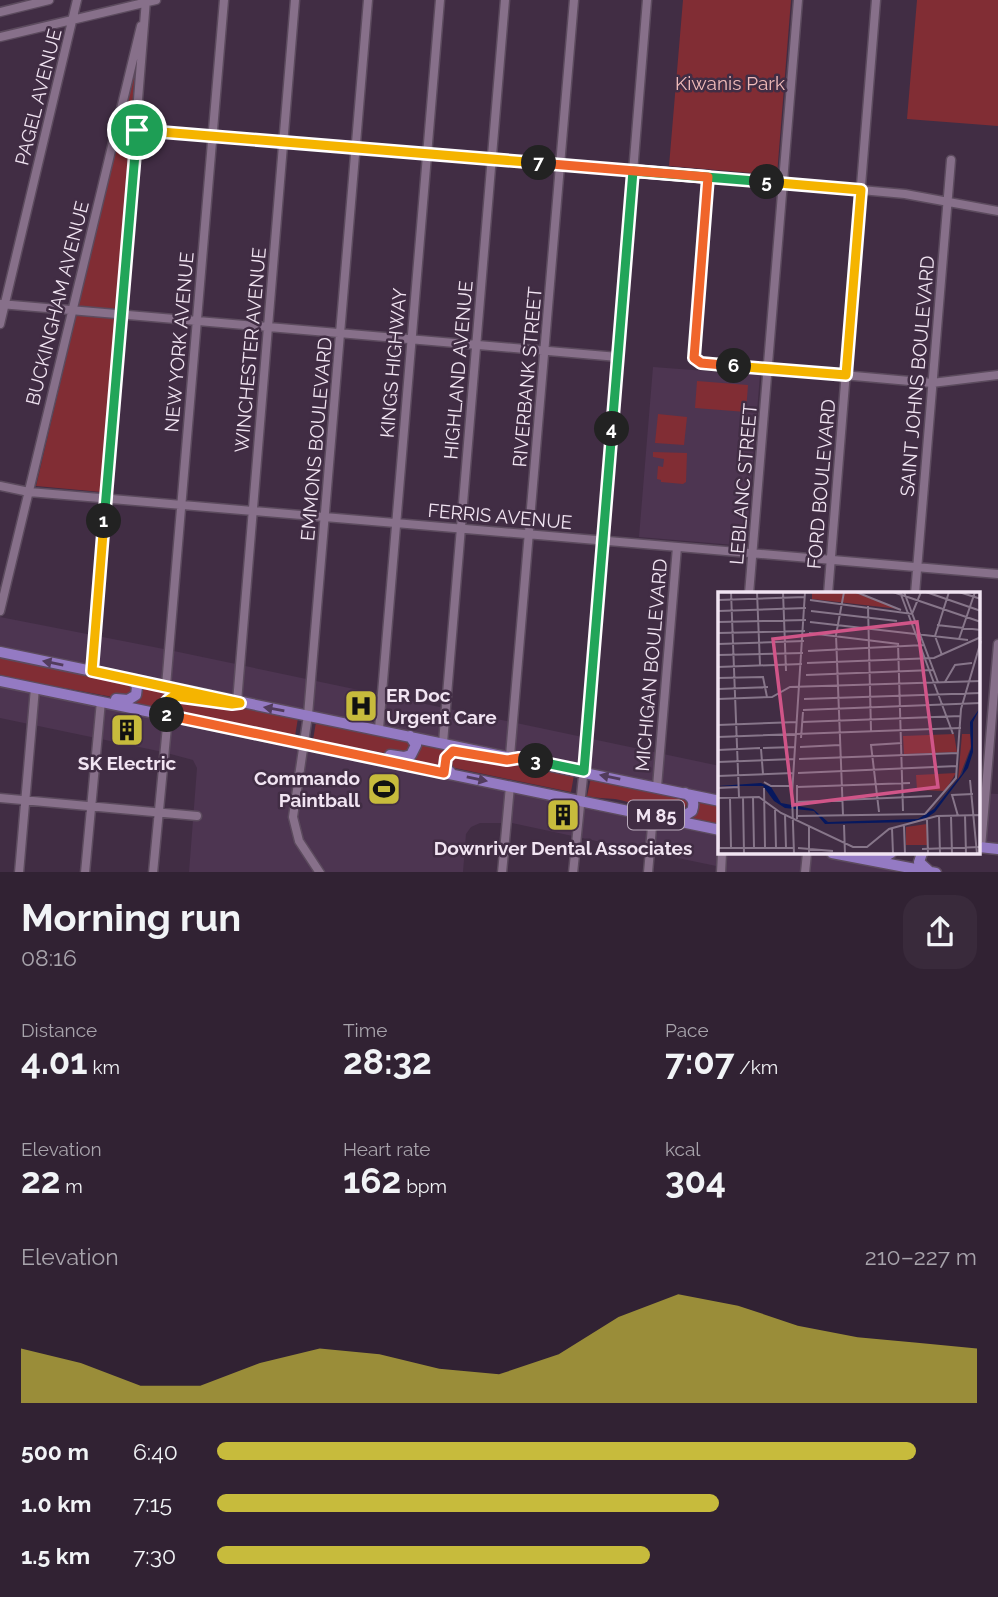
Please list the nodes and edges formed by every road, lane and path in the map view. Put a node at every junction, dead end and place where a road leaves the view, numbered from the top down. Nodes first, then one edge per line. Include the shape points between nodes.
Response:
1 (49, 0) edge
2 (77, 0) edge
3 (156, 0) edge
4 (224, 0) edge
5 (295, 0) edge
6 (368, 0) edge
7 (440, 0) edge
8 (505, 0) edge
9 (574, 0) edge
10 (647, 0) edge
11 (798, 0) edge
12 (876, 0) edge
13 (146, 1) edge
14 (0, 12) edge
15 (73, 20) junction
16 (0, 37) edge
17 (116, 128) junction
18 (137, 130) junction
19 (212, 136) junction
20 (284, 142) junction
21 (356, 148) junction
22 (427, 154) junction
23 (491, 159) junction
24 (951, 160) dead end
25 (560, 165) junction
26 (633, 171) junction
27 (708, 177) junction
28 (783, 184) junction
29 (861, 190) junction
30 (947, 202) junction
31 (998, 211) edge
32 (2, 304) edge
33 (72, 310) junction
34 (122, 315) junction
35 (197, 321) junction
36 (0, 324) edge
37 (268, 327) junction
38 (340, 333) junction
39 (411, 340) junction
40 (476, 344) junction
41 (545, 350) junction
42 (618, 357) junction
43 (768, 369) junction
44 (846, 375) junction
45 (998, 375) edge
46 (932, 383) junction
47 (0, 486) edge
48 (29, 492) junction
49 (106, 499) junction
50 (182, 505) junction
51 (253, 511) junction
52 (325, 517) junction
53 (396, 523) junction
54 (460, 528) junction
55 (529, 534) junction
56 (603, 541) junction
57 (677, 547) junction
58 (753, 553) junction
59 (830, 559) junction
60 (917, 568) junction
61 (998, 574) edge
62 (749, 592) edge
63 (828, 592) edge
64 (915, 592) edge
65 (0, 611) edge
66 (998, 644) edge
67 (0, 652) edge
68 (92, 671) junction
69 (133, 679) junction
70 (0, 681) edge
71 (166, 686) junction
72 (35, 688) junction
73 (47, 690) junction
74 (101, 701) junction
75 (238, 702) junction
76 (307, 715) junction
77 (168, 716) junction
78 (379, 729) junction
79 (410, 736) junction
80 (304, 743) junction
81 (443, 743) junction
82 (338, 750) junction
83 (514, 757) junction
84 (584, 771) junction
85 (448, 772) junction
86 (510, 786) junction
87 (657, 787) junction
88 (684, 793) junction
89 (0, 798) edge
90 (25, 800) junction
91 (579, 800) junction
92 (718, 801) edge
93 (592, 803) junction
94 (90, 806) junction
95 (159, 813) junction
96 (653, 815) junction
97 (197, 816) dead end
98 (718, 830) edge
99 (986, 849) edge
100 (839, 855) edge
101 (922, 855) edge
102 (882, 868) edge
103 (19, 872) edge
104 (85, 872) edge
105 (153, 872) edge
106 (319, 872) edge
107 (502, 872) edge
108 (573, 872) edge
109 (648, 872) edge
110 (930, 872) edge

1 - 14 street
2 - 15 street, PAGEL AVENUE
3 - 13 street
4 - 19 street, NEW YORK AVENUE
5 - 20 street, WINCHESTER AVENUE
6 - 21 street, EMMONS BOULEVARD
7 - 22 street, KINGS HIGHWAY
8 - 23 street, HIGHLAND AVENUE
9 - 25 street, RIVERBANK STREET
10 - 26 street
11 - 28 street, LEBLANC STREET
12 - 29 street, FORD BOULEVARD
13 - 15 street
13 - 17 street, BUCKINGHAM AVENUE
13 - 18 street
15 - 16 street
15 - 32 street, PAGEL AVENUE
17 - 18 street
17 - 33 street, BUCKINGHAM AVENUE
18 - 19 street
18 - 34 street
19 - 20 street
19 - 35 street, NEW YORK AVENUE
20 - 21 street
20 - 37 street, WINCHESTER AVENUE
21 - 22 street
21 - 38 street, EMMONS BOULEVARD
22 - 23 street
22 - 39 street, KINGS HIGHWAY
23 - 25 street
23 - 40 street, HIGHLAND AVENUE
24 - 30 street, SAINT JOHNS BOULEVARD
25 - 26 street
25 - 41 street, RIVERBANK STREET
26 - 27 street
26 - 42 street
27 - 28 street
27 - 43 street via 694,356 701,363
28 - 29 street
28 - 43 street, LEBLANC STREET
29 - 30 street
29 - 44 street, FORD BOULEVARD
30 - 31 street
30 - 46 street, SAINT JOHNS BOULEVARD
32 - 33 street
32 - 36 street, PAGEL AVENUE
33 - 34 street
33 - 48 street, BUCKINGHAM AVENUE
34 - 35 street
34 - 49 street
35 - 37 street
35 - 50 street, NEW YORK AVENUE
37 - 38 street
37 - 51 street, WINCHESTER AVENUE
38 - 39 street
38 - 52 street, EMMONS BOULEVARD
39 - 40 street
39 - 53 street, KINGS HIGHWAY
40 - 41 street
40 - 54 street, HIGHLAND AVENUE
41 - 42 street
41 - 55 street, RIVERBANK STREET
42 - 56 street
43 - 44 street
43 - 58 street, LEBLANC STREET
44 - 46 street
44 - 59 street, FORD BOULEVARD
45 - 46 street
46 - 60 street, SAINT JOHNS BOULEVARD
47 - 48 street, FERRIS AVENUE
48 - 49 street, FERRIS AVENUE
48 - 65 street, BUCKINGHAM AVENUE
49 - 50 street, FERRIS AVENUE
49 - 68 street
50 - 51 street, FERRIS AVENUE
50 - 71 street, NEW YORK AVENUE
51 - 52 street, FERRIS AVENUE
51 - 75 street, WINCHESTER AVENUE
52 - 53 street, FERRIS AVENUE
52 - 76 street, EMMONS BOULEVARD
53 - 54 street, FERRIS AVENUE
53 - 78 street, KINGS HIGHWAY
54 - 55 street, FERRIS AVENUE
54 - 81 street, HIGHLAND AVENUE
55 - 56 street, FERRIS AVENUE
55 - 83 street, RIVERBANK STREET
56 - 57 street, FERRIS AVENUE
56 - 84 street
57 - 58 street, FERRIS AVENUE
57 - 87 street, MICHIGAN BOULEVARD
58 - 59 street, FERRIS AVENUE
58 - 62 street, LEBLANC STREET
59 - 60 street, FERRIS AVENUE
59 - 63 street, FORD BOULEVARD
60 - 61 street, FERRIS AVENUE
60 - 64 street, SAINT JOHNS BOULEVARD
66 - 99 street
68 -> 67 main road, M 85
68 - 69 main road, M 85
69 - 71 main road, M 85
69 - 73 main road via 138,690 128,700 62,688
70 - 72 main road, M 85
71 - 75 main road, M 85
72 - 73 main road, M 85
72 - 90 street
73 - 74 main road, M 85
74 - 77 main road, M 85
74 - 94 street
76 -> 75 main road, M 85
75 - 77 main road via 174,696 166,705
76 - 78 main road, M 85
76 - 80 street, EMMONS BOULEVARD
77 - 80 main road, M 85
77 - 95 street
78 - 79 main road, M 85
79 - 81 main road, M 85
79 - 82 main road via 415,748 408,757
80 - 82 main road, M 85
80 - 106 street, EMMONS BOULEVARD via 294,825
81 - 83 main road, M 85
82 - 85 main road, M 85
83 - 84 main road, M 85
83 - 85 main road via 507,760 453,751 446,758
87 -> 84 main road, M 85
84 - 91 street
85 -> 86 main road, M 85
86 - 91 main road, M 85
86 - 107 street
87 - 88 main road, M 85
88 - 92 main road, M 85
88 - 93 main road via 694,802 690,814 684,816 613,800
89 - 90 street
90 - 94 street
90 - 103 street
91 - 93 main road, M 85
91 - 108 street
93 - 96 main road, M 85
94 - 95 street
94 - 104 street
95 - 97 street
95 - 105 street
96 - 98 main road, M 85
96 - 109 street
100 - 102 main road
101 - 110 main road via 920,865
102 - 110 main road

